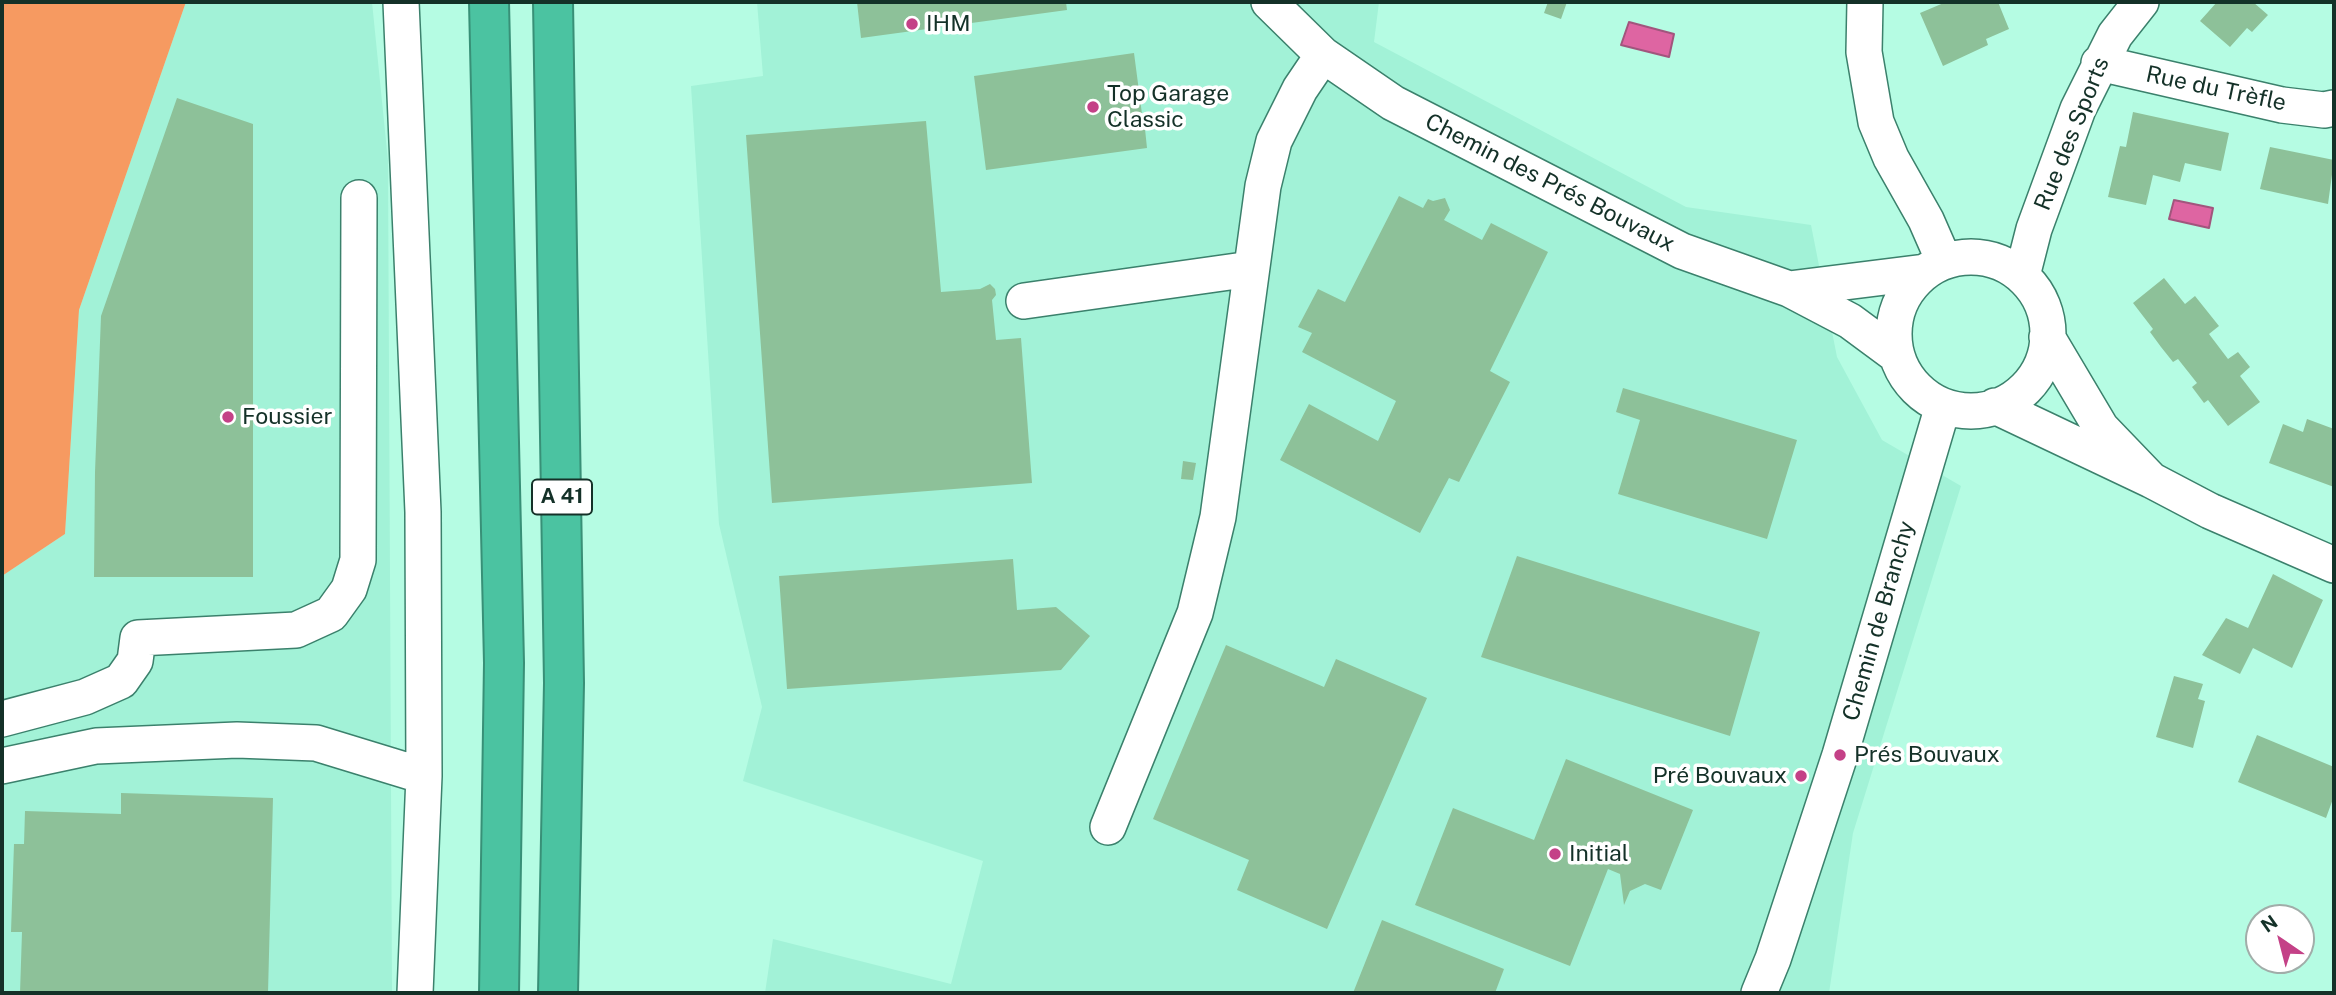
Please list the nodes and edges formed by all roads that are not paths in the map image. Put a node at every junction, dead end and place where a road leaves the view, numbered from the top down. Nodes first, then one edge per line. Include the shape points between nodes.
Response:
1 (401, 2) edge
2 (489, 2) edge
3 (553, 2) edge
4 (1269, 2) edge
5 (1865, 2) edge
6 (2141, 2) edge
7 (1323, 55) junction
8 (2099, 63) junction
9 (2334, 108) edge
10 (359, 198) dead end
11 (1935, 266) junction
12 (1251, 269) junction
13 (2022, 276) junction
14 (1789, 289) junction
15 (1024, 301) dead end
16 (2047, 337) junction
17 (1896, 355) junction
18 (1943, 406) junction
19 (1995, 406) junction
20 (2151, 480) junction
21 (2334, 565) edge
22 (2, 719) edge
23 (2, 766) edge
24 (424, 776) junction
25 (1108, 827) dead end
26 (415, 993) edge
27 (499, 993) edge
28 (558, 993) edge
29 (1759, 993) edge

1 - 24 street via 423,512
2 - 27 highway, A 41 via 504,663
3 - 28 highway, A 41 via 564,682
4 - 7 street, Chemin des Prés Bouvaux
5 - 11 street via 1864,52 1876,122 1926,220
6 - 8 street, Rue des Sports
7 - 12 street via 1274,141
7 - 14 street, Chemin des Prés Bouvaux via 1393,103 1578,200 1682,251
8 - 9 street, Rue du Trèfle via 2282,105
8 - 13 street, Rue des Sports via 2034,229
10 - 22 street via 358,560 349,589 331,614 296,630 138,638 135,662 121,681 85,697
11 - 13 street via 1965,256 1986,258
11 - 14 street, Chemin des Prés Bouvaux
11 - 17 street via 1918,276 1900,301 1894,327
12 - 15 street
12 - 25 street via 1218,517 1195,613
13 - 16 street via 2044,308
14 - 17 street, Chemin des Prés Bouvaux via 1850,321
16 - 19 street via 2041,365 2031,381 2017,395
16 - 20 street via 2101,428
17 - 18 street via 1906,377 1922,394
18 - 19 street via 1962,411
18 - 29 street, Chemin de Branchy via 1840,755
19 - 20 street
20 - 21 street
23 - 24 street via 96,747 237,740 316,743
24 - 26 street

